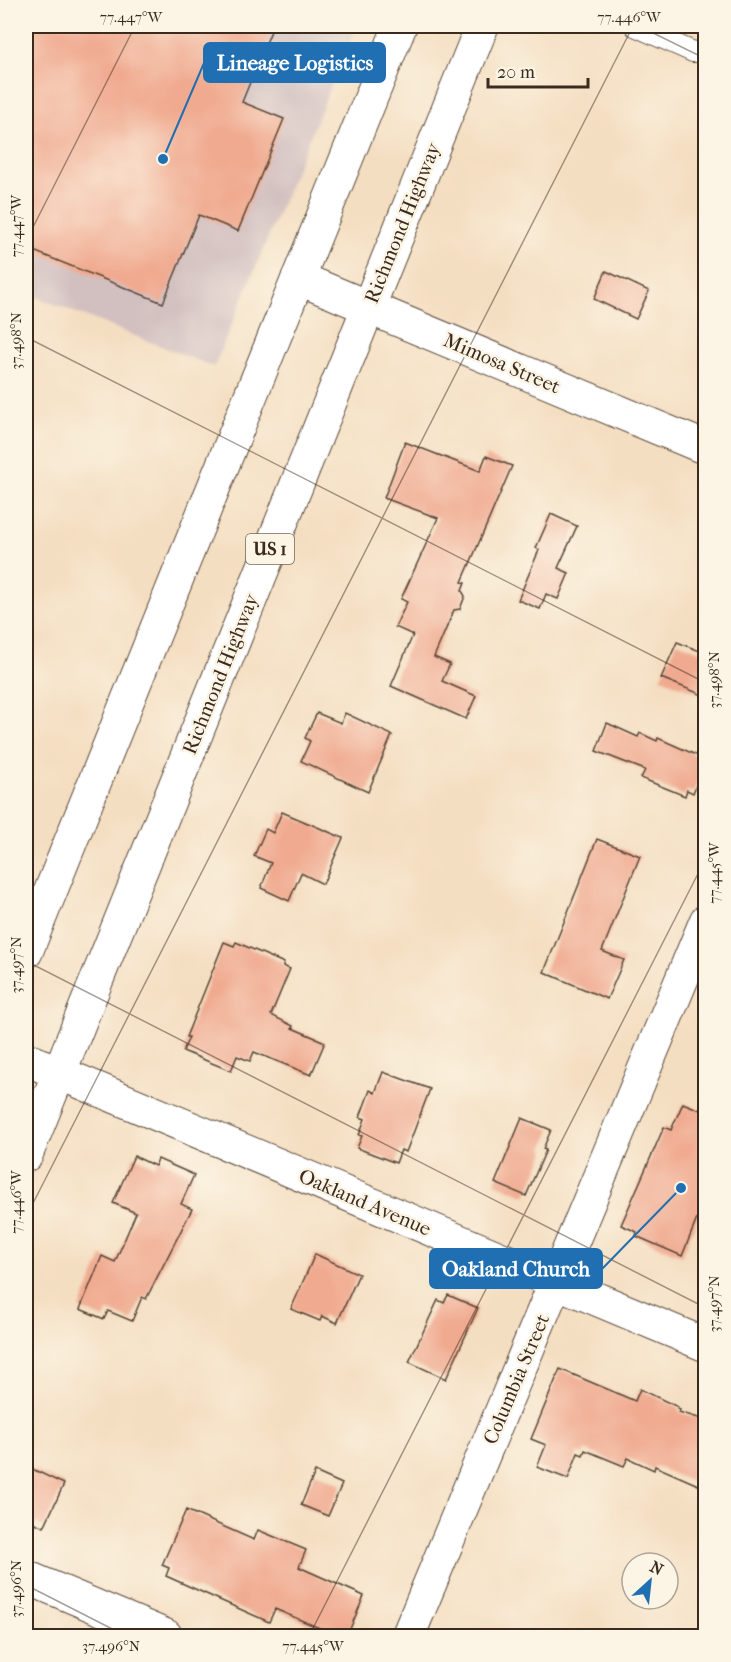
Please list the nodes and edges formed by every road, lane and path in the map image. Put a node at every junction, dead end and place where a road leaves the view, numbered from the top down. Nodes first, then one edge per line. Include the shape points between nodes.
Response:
1 (400, 26) edge
2 (482, 26) edge
3 (635, 26) edge
4 (705, 51) edge
5 (298, 278) junction
6 (367, 307) junction
7 (705, 448) edge
8 (705, 921) edge
9 (26, 952) edge
10 (26, 1059) edge
11 (59, 1073) junction
12 (26, 1155) edge
13 (557, 1282) junction
14 (705, 1345) edge
15 (26, 1577) edge
16 (117, 1627) edge
17 (166, 1636) edge
18 (408, 1636) edge

1 - 5 main road
2 - 6 main road, Richmond Highway / US 1
3 - 4 lane via 693,52
5 - 6 main road, Mimosa Street
5 - 9 main road
6 - 7 main road, Mimosa Street
6 - 11 main road, Richmond Highway / US 1
8 - 13 main road, Columbia Street
10 - 11 main road, Oakland Avenue
11 - 12 main road, Richmond Highway / US 1
11 - 13 main road, Oakland Avenue
13 - 14 main road, Oakland Avenue
13 - 18 main road, Columbia Street
15 - 16 main road
16 - 17 main road

